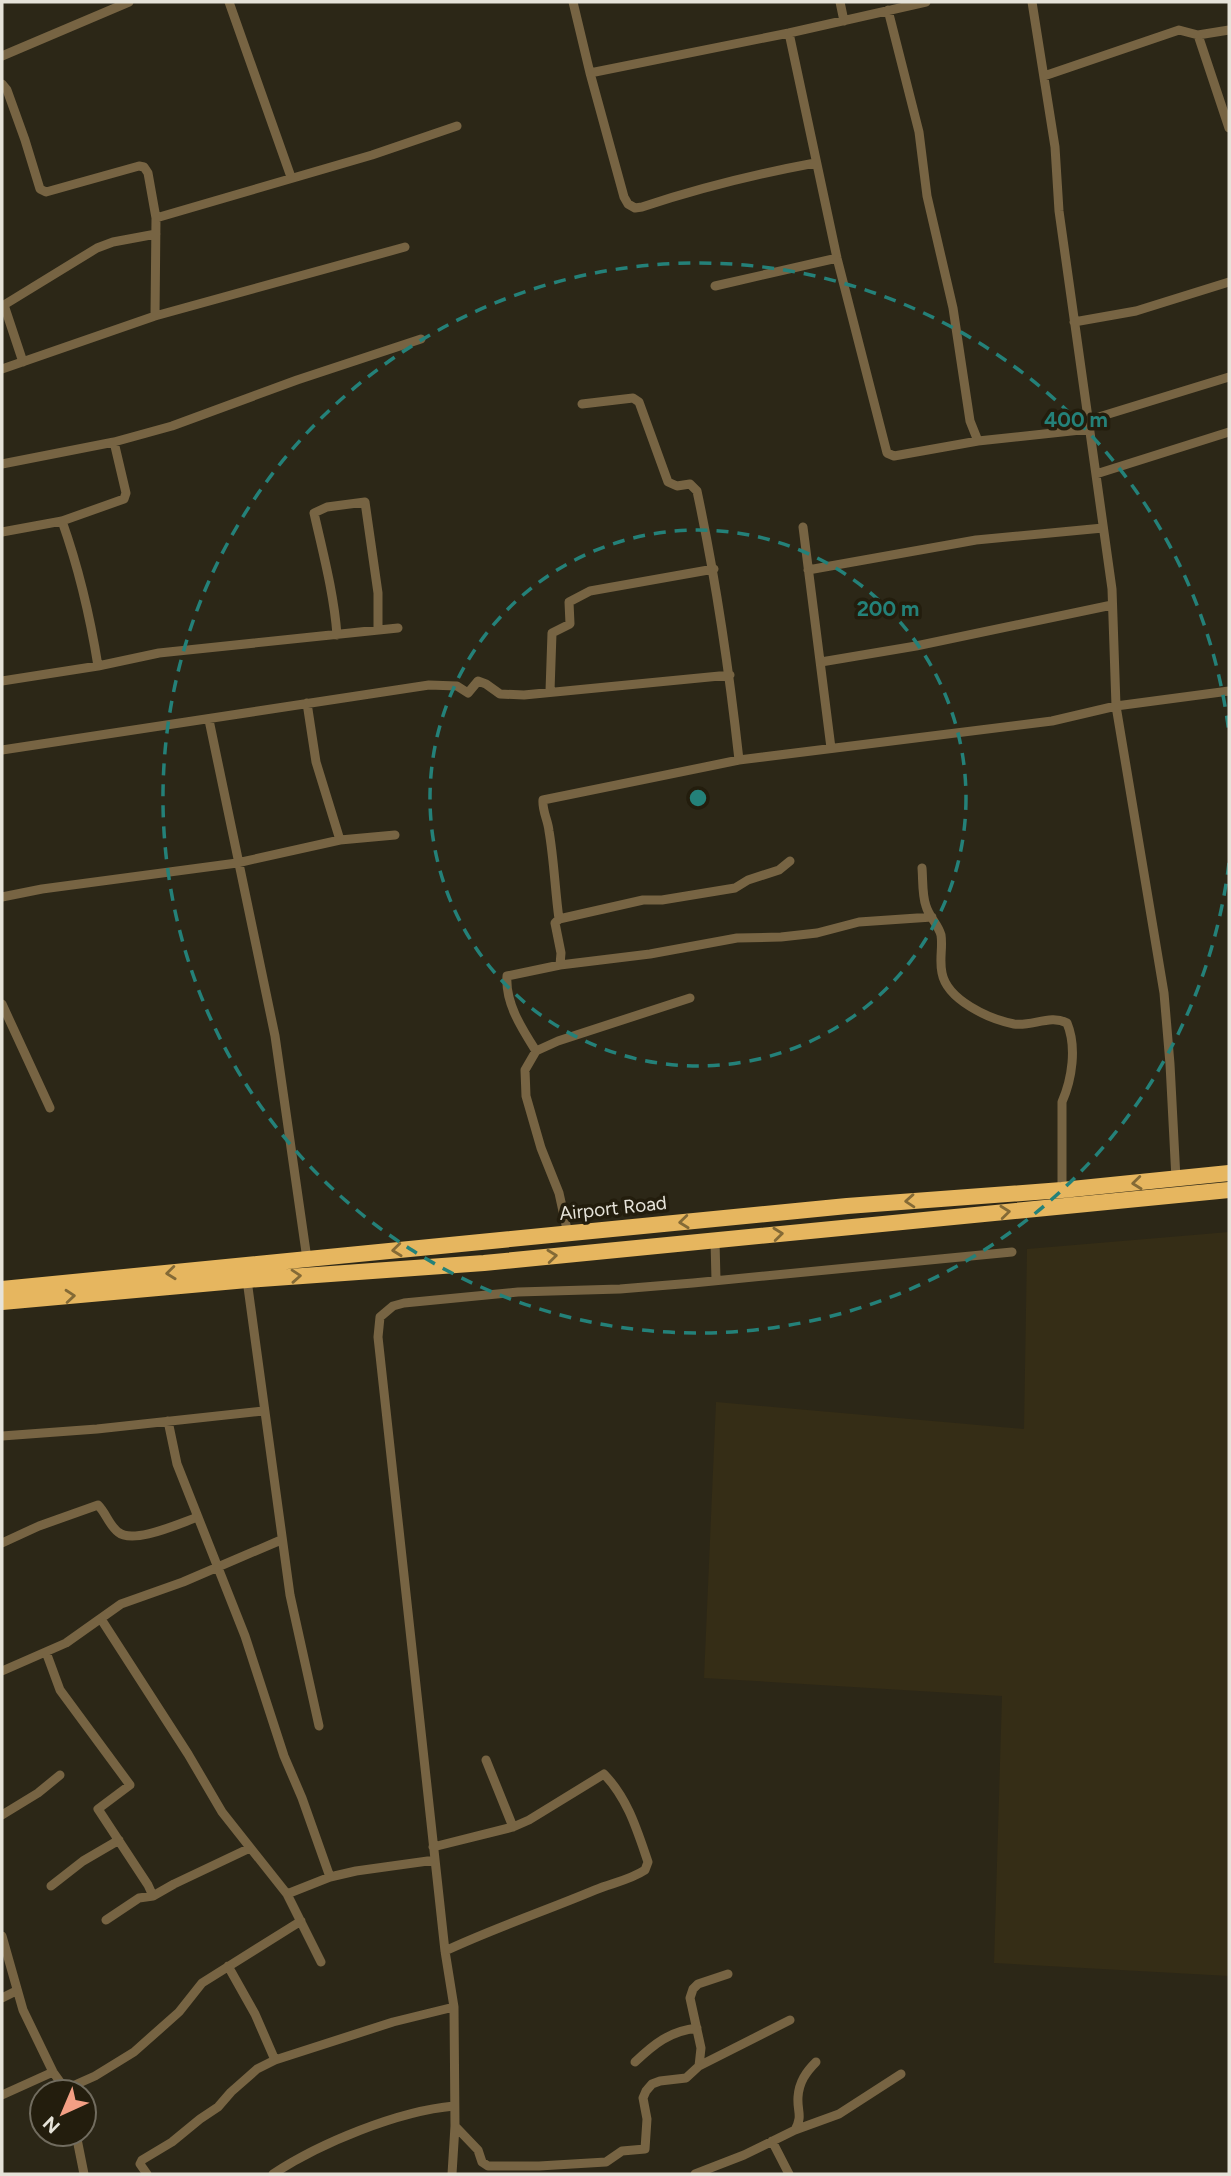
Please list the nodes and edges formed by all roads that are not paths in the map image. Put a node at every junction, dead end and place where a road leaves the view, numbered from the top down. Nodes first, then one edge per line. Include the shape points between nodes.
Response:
1 (129, 2) edge
2 (229, 2) edge
3 (573, 2) edge
4 (840, 2) edge
5 (926, 2) edge
6 (1032, 2) edge
7 (888, 10) junction
8 (844, 21) junction
9 (1229, 30) edge
10 (789, 33) junction
11 (1198, 35) junction
12 (2, 56) edge
13 (590, 73) junction
14 (1044, 76) junction
15 (2, 84) edge
16 (457, 126) dead end
17 (1229, 128) edge
18 (815, 163) junction
19 (291, 177) junction
20 (156, 218) junction
21 (156, 234) junction
22 (405, 247) dead end
23 (837, 258) junction
24 (1229, 282) edge
25 (715, 286) dead end
26 (3, 305) edge
27 (155, 316) junction
28 (1074, 323) junction
29 (421, 340) dead end
30 (23, 362) junction
31 (2, 369) edge
32 (1229, 377) edge
33 (582, 404) dead end
34 (1089, 425) junction
35 (1229, 432) edge
36 (978, 441) junction
37 (114, 442) junction
38 (2, 464) edge
39 (1096, 474) junction
40 (62, 521) junction
41 (803, 527) dead end
42 (1103, 528) junction
43 (2, 532) edge
44 (714, 569) junction
45 (808, 570) junction
46 (1112, 605) junction
47 (398, 628) dead end
48 (378, 630) junction
49 (337, 635) junction
50 (821, 663) junction
51 (98, 666) junction
52 (730, 675) junction
53 (2, 681) edge
54 (550, 691) junction
55 (1229, 691) edge
56 (307, 703) junction
57 (1116, 706) junction
58 (209, 720) junction
59 (831, 748) junction
60 (2, 750) edge
61 (739, 760) junction
62 (395, 835) dead end
63 (340, 840) junction
64 (790, 860) dead end
65 (237, 863) junction
66 (922, 868) dead end
67 (2, 897) edge
68 (932, 917) junction
69 (559, 919) junction
70 (560, 965) junction
71 (690, 998) dead end
72 (2, 1003) edge
73 (536, 1051) junction
74 (50, 1108) dead end
75 (1229, 1172) edge
76 (1176, 1179) junction
77 (1062, 1190) junction
78 (1229, 1190) edge
79 (568, 1234) junction
80 (715, 1241) junction
81 (1012, 1252) dead end
82 (307, 1259) junction
83 (247, 1280) junction
84 (716, 1280) junction
85 (2, 1289) edge
86 (2, 1302) edge
87 (263, 1411) junction
88 (167, 1421) junction
89 (2, 1436) edge
90 (198, 1517) junction
91 (281, 1540) junction
92 (2, 1543) edge
93 (218, 1566) junction
94 (101, 1619) junction
95 (46, 1652) junction
96 (2, 1671) edge
97 (319, 1726) dead end
98 (486, 1760) dead end
99 (60, 1775) dead end
100 (2, 1815) edge
101 (513, 1826) junction
102 (119, 1840) junction
103 (433, 1847) junction
104 (250, 1848) junction
105 (435, 1860) junction
106 (330, 1877) junction
107 (51, 1886) dead end
108 (287, 1894) junction
109 (153, 1896) junction
110 (106, 1920) dead end
111 (301, 1920) junction
112 (2, 1936) edge
113 (445, 1951) junction
114 (321, 1962) dead end
115 (228, 1966) junction
116 (728, 1974) dead end
117 (16, 1991) junction
118 (2, 1998) edge
119 (454, 2007) junction
120 (790, 2020) dead end
121 (697, 2028) junction
122 (275, 2060) junction
123 (635, 2062) dead end
124 (816, 2062) dead end
125 (699, 2066) junction
126 (53, 2072) junction
127 (901, 2074) dead end
128 (57, 2078) edge
129 (92, 2078) edge
130 (2, 2095) edge
131 (454, 2105) junction
132 (455, 2126) junction
133 (795, 2130) junction
134 (772, 2141) junction
135 (79, 2148) edge
136 (84, 2174) edge
137 (147, 2174) edge
138 (273, 2174) edge
139 (452, 2174) edge
140 (695, 2174) edge
141 (789, 2174) edge

1 - 12 street
2 - 19 street
3 - 13 street
4 - 8 street
5 - 7 street
6 - 14 street
7 - 8 street
7 - 36 street via 919,132 927,196 953,307 970,421
8 - 10 street
9 - 11 street
10 - 13 street
10 - 18 street
11 - 14 street via 1179,30
11 - 17 street
13 - 18 street via 624,197 635,208 764,172
14 - 28 street
15 - 20 street via 40,189 46,192 144,167
16 - 19 street
18 - 23 street
19 - 20 street
20 - 21 street
21 - 26 street via 97,248
21 - 27 street
22 - 27 street
23 - 25 street
23 - 36 street via 887,453 894,456
24 - 28 street via 1136,311
26 - 30 street
27 - 30 street
28 - 34 street
29 - 37 street
30 - 31 street
32 - 34 street
33 - 44 street via 633,398 639,402 668,482 690,484 697,491
34 - 36 street
34 - 39 street
35 - 39 street
37 - 38 street
37 - 40 street via 124,499
39 - 42 street
40 - 43 street
40 - 51 street via 89,608
41 - 45 street
42 - 45 street via 976,540
42 - 46 street
44 - 52 street
44 - 54 street via 590,591 569,602 570,624 552,633
45 - 50 street
46 - 50 street
46 - 57 street
47 - 48 street
48 - 49 street
48 - 49 street via 378,593 365,502 314,513 332,588
49 - 51 street via 159,653
50 - 59 street
51 - 53 street
52 - 54 street
52 - 61 street
54 - 56 street via 500,694 478,681 468,693 457,686 429,685
55 - 57 street
56 - 58 street
56 - 63 street via 316,762
57 - 59 street via 1052,720
57 - 76 street via 1164,993
58 - 60 street
58 - 65 street
59 - 61 street
61 - 69 street via 543,800
62 - 63 street
63 - 65 street
64 - 69 street via 779,870 735,888
65 - 67 street
65 - 82 street via 275,1037
66 - 68 street via 926,907
68 - 70 street via 859,922 817,933 737,938
68 - 77 street via 941,936 942,977 961,1001 980,1014 1011,1024 1067,1023 1072,1059 1062,1102
69 - 70 street via 555,923
70 - 73 street via 507,976 515,1013
71 - 73 street
72 - 74 street
73 - 79 street via 525,1070 526,1096
75 - 76 highway, Airport Road
76 -> 77 highway, Airport Road
77 -> 79 highway, Airport Road
80 -> 78 highway
79 -> 82 highway, Airport Road
83 -> 80 highway
80 - 84 street
81 - 84 street
82 -> 85 highway, Airport Road
86 -> 83 highway
83 - 87 street
84 - 103 street via 404,1303 380,1317 398,1537
87 - 88 street
87 - 91 street
88 - 89 street
88 - 90 street via 177,1464
90 - 92 street via 126,1537 116,1531 98,1505
90 - 93 street
91 - 93 street
91 - 97 street
93 - 94 street via 121,1604
93 - 106 street
94 - 95 street
94 - 104 street via 222,1812
95 - 96 street
95 - 102 street via 60,1689 130,1785 98,1809
98 - 101 street
99 - 100 street
101 - 103 street
101 - 113 street via 604,1774 634,1822 648,1862 637,1876
102 - 107 street
102 - 109 street
103 - 105 street
104 - 108 street
104 - 109 street
105 - 106 street
105 - 113 street
106 - 108 street
108 - 111 street
109 - 110 street via 139,1898
111 - 114 street
111 - 115 street
112 - 117 street
113 - 119 street
115 - 122 street
115 - 129 street via 202,1983 179,2012 134,2052
116 - 121 street via 693,1989 690,1998
117 - 118 street
117 - 126 street
119 - 122 street
119 - 131 street
120 - 125 street
121 - 123 street via 659,2040
121 - 125 street
122 - 137 street via 257,2068 218,2107 142,2160
124 - 133 street via 801,2084 800,2119
125 - 132 street via 685,2078 660,2081 646,2091 645,2149 622,2151 606,2162 488,2166
126 - 128 street
126 - 130 street
127 - 133 street via 839,2113
131 - 132 street
131 - 138 street via 348,2135
132 - 139 street
133 - 134 street
134 - 140 street
134 - 141 street
135 - 136 street

